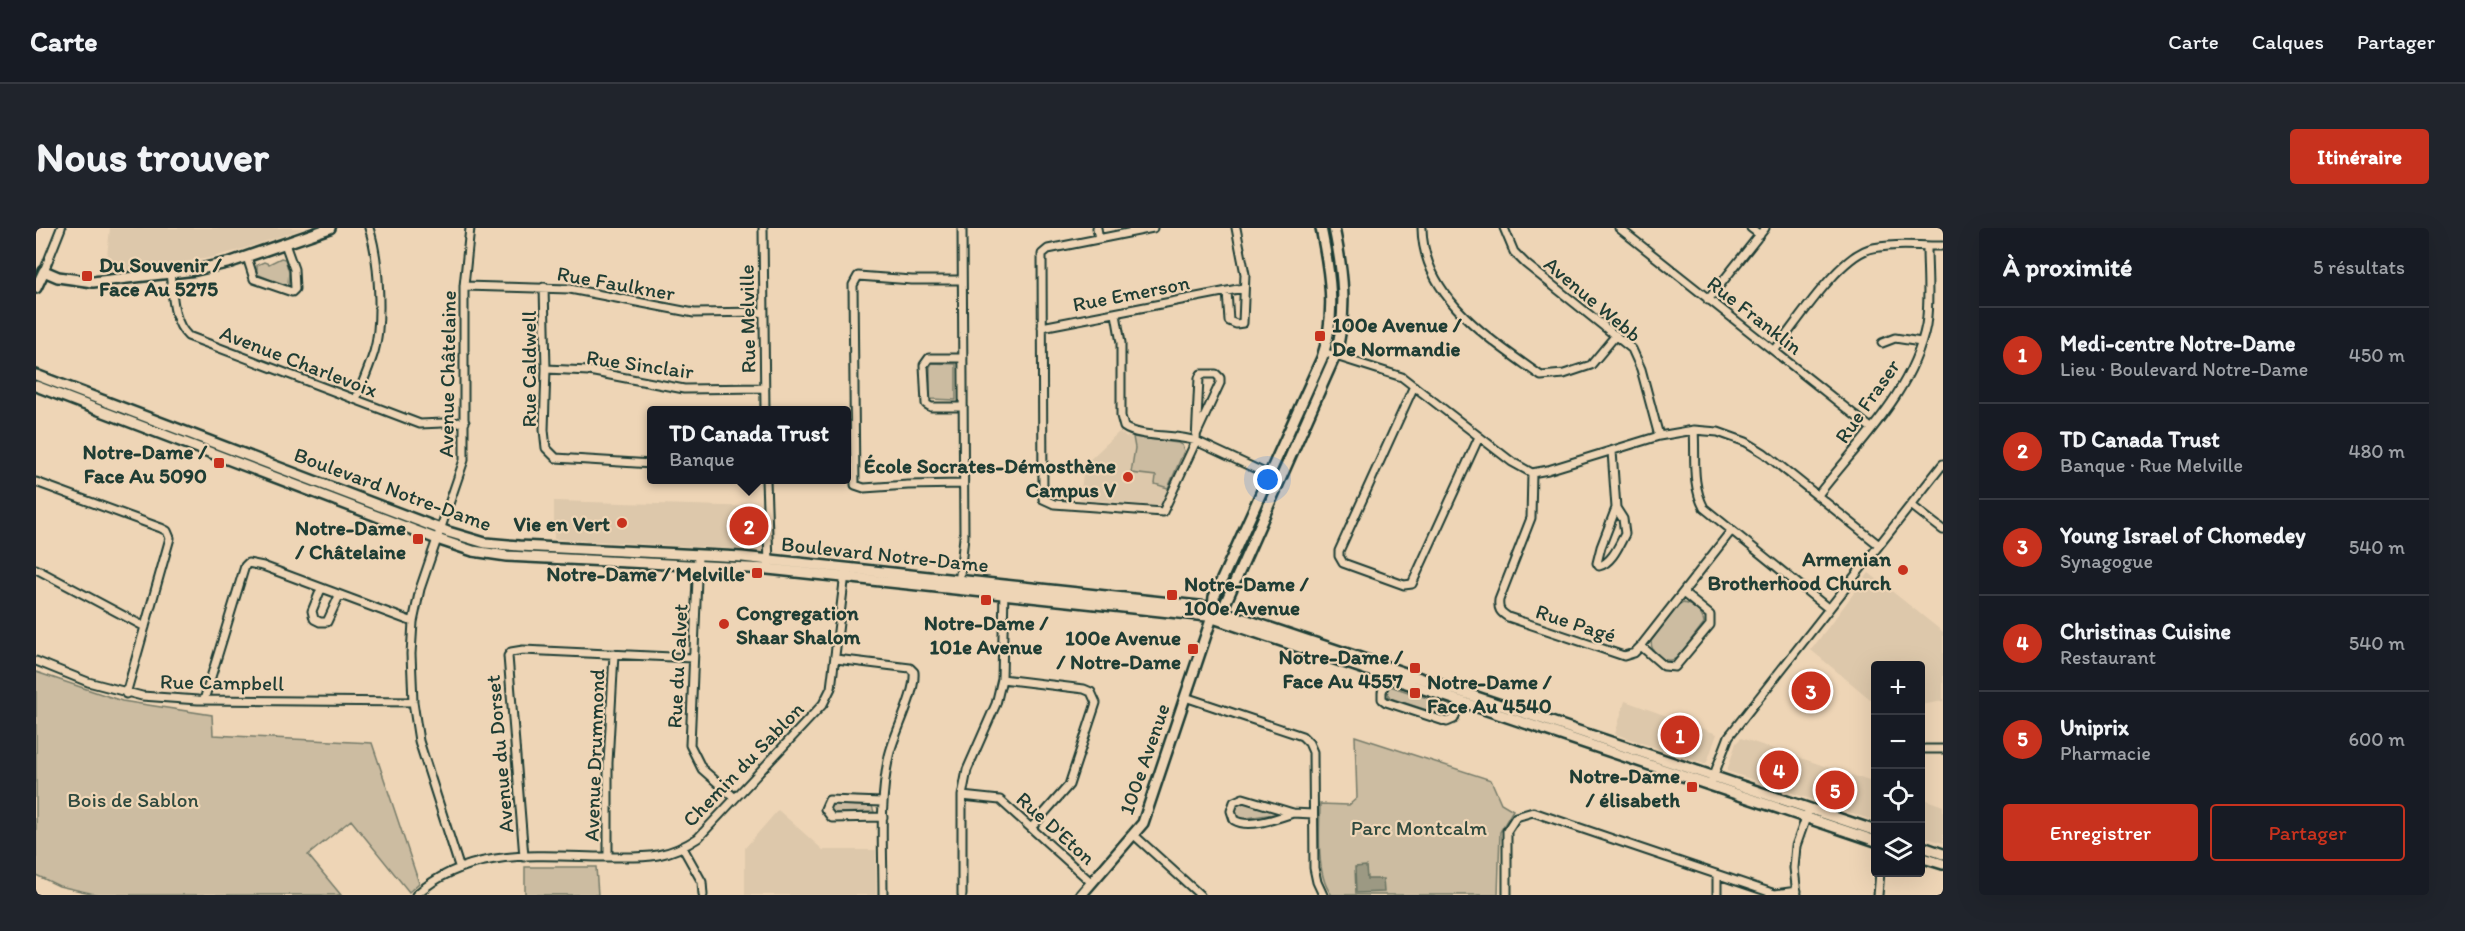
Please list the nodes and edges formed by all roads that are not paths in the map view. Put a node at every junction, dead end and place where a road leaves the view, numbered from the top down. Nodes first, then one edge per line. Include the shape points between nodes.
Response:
1 (61, 228) edge
2 (330, 228) edge
3 (369, 228) edge
4 (470, 228) edge
5 (763, 228) edge
6 (962, 228) edge
7 (1097, 228) edge
8 (1153, 228) edge
9 (1236, 228) edge
10 (1321, 228) edge
11 (1334, 228) edge
12 (1422, 228) edge
13 (1504, 228) edge
14 (1619, 228) edge
15 (1751, 228) edge
16 (1766, 228) edge
17 (1760, 235) junction
18 (1099, 239) junction
19 (285, 244) junction
20 (1927, 246) junction
21 (1943, 246) edge
22 (247, 257) junction
23 (44, 271) junction
24 (170, 273) junction
25 (962, 280) junction
26 (464, 286) junction
27 (544, 287) junction
28 (36, 288) edge
29 (1243, 288) junction
30 (1227, 291) junction
31 (1708, 300) junction
32 (763, 312) junction
33 (1116, 314) junction
34 (1042, 327) junction
35 (1616, 334) junction
36 (1921, 342) junction
37 (1882, 343) dead end
38 (1774, 351) junction
39 (1323, 352) junction
40 (1335, 356) junction
41 (963, 358) junction
42 (546, 369) junction
43 (36, 375) edge
44 (36, 386) edge
45 (1414, 386) junction
46 (765, 388) junction
47 (356, 399) junction
48 (765, 406) edge
49 (963, 407) junction
50 (465, 422) junction
51 (1871, 428) junction
52 (1694, 430) junction
53 (1659, 436) junction
54 (1479, 437) junction
55 (1196, 438) junction
56 (1612, 452) junction
57 (647, 464) edge
58 (1943, 464) edge
59 (1532, 472) junction
60 (1269, 475) junction
61 (1280, 480) junction
62 (36, 482) edge
63 (766, 484) edge
64 (963, 484) junction
65 (1818, 495) junction
66 (1911, 505) junction
67 (1616, 508) junction
68 (440, 529) junction
69 (1943, 530) edge
70 (1731, 531) junction
71 (436, 539) junction
72 (1879, 545) junction
73 (698, 560) junction
74 (769, 564) junction
75 (36, 568) edge
76 (845, 572) junction
77 (958, 585) junction
78 (321, 589) junction
79 (1004, 590) junction
80 (1683, 593) junction
81 (339, 596) junction
82 (1829, 609) junction
83 (1214, 612) junction
84 (413, 622) junction
85 (145, 627) junction
86 (1641, 646) junction
87 (614, 654) junction
88 (693, 657) junction
89 (836, 659) junction
90 (36, 661) edge
91 (1388, 671) junction
92 (1002, 679) junction
93 (126, 694) junction
94 (1185, 697) junction
95 (204, 700) junction
96 (1460, 701) junction
97 (413, 702) junction
98 (1925, 749) dead end
99 (1943, 749) edge
100 (1711, 781) junction
101 (962, 796) junction
102 (735, 798) junction
103 (882, 802) junction
104 (1293, 813) junction
105 (1808, 813) junction
106 (1313, 814) junction
107 (883, 817) junction
108 (1032, 827) junction
109 (1871, 830) edge
110 (1134, 835) junction
111 (1871, 839) edge
112 (1925, 848) edge
113 (683, 849) junction
114 (1943, 854) edge
115 (524, 857) junction
116 (608, 857) junction
117 (1925, 858) edge
118 (1943, 864) edge
119 (459, 866) junction
120 (1717, 875) junction
121 (1880, 877) edge
122 (1092, 882) junction
123 (1191, 892) edge
124 (1797, 893) edge
125 (416, 895) edge
126 (703, 895) edge
127 (883, 895) edge
128 (962, 895) edge
129 (1081, 895) edge
130 (1200, 895) edge
131 (1323, 895) edge
132 (1507, 895) edge
133 (1717, 895) edge
134 (1878, 895) edge

1 - 23 street
2 - 19 street
3 - 47 street via 377,265 377,331
4 - 26 street, Avenue Châtelaine
5 - 32 street, Rue Melville
6 - 25 street
7 - 18 street
8 - 18 street, Rue Emerson
9 - 29 street via 1245,274
10 - 39 street, 100e Avenue via 1332,298
11 - 40 street, 100e Avenue via 1344,297
12 - 35 street via 1426,259 1452,304 1541,376 1591,365
13 - 35 street, Avenue Webb via 1514,252 1526,264
14 - 31 street, Rue Franklin
15 - 17 street
16 - 17 street
17 - 31 street
18 - 34 street, Rue Emerson via 1048,249 1042,254
19 - 22 street
19 - 22 street via 294,269 292,292 254,279
20 - 21 street
20 - 36 street, Rue Fraser via 1927,314
20 - 38 street via 1879,247 1848,261
22 - 24 street
23 - 24 street via 93,282
23 - 28 street
24 - 47 street, Avenue Charlevoix via 176,317 188,336
25 - 41 street
25 - 64 street via 858,276 853,284 853,329 855,485 864,488
26 - 27 street, Rue Faulkner
26 - 50 street, Avenue Châtelaine
27 - 32 street, Rue Faulkner via 694,313
27 - 42 street, Rue Caldwell
29 - 30 street, Rue Emerson
29 - 30 street via 1243,323 1228,321
30 - 33 street, Rue Emerson
31 - 38 street, Rue Franklin
32 - 46 street, Rue Melville
33 - 34 street, Rue Emerson
33 - 55 street via 1121,343 1122,424 1133,431
34 - 55 street, Rue Emerson via 1043,499 1054,504 1163,512
35 - 53 street, Avenue Webb via 1636,356
36 - 37 street via 1895,338
36 - 51 street, Rue Fraser via 1901,390
38 - 51 street, Rue Franklin
39 - 40 street
39 - 60 street, 100e Avenue
40 - 45 street via 1402,377
40 - 61 street, 100e Avenue
41 - 49 street
41 - 49 street via 929,358 924,371 926,405
42 - 46 street, Rue Sinclair via 589,371 684,389
42 - 57 street, Rue Caldwell via 544,430 546,447 556,458
43 - 68 street, Boulevard Notre-Dame
44 - 71 street, Boulevard Notre-Dame
45 - 54 street
45 - 54 street via 1339,551 1347,565 1404,585 1412,584
46 - 48 street, Rue Melville
47 - 50 street, Avenue Charlevoix via 420,424
49 - 64 street
50 - 68 street, Avenue Châtelaine via 463,466
51 - 65 street, Rue Fraser
52 - 53 street
52 - 65 street via 1718,432 1746,442
52 - 70 street via 1698,496 1704,508
53 - 56 street
54 - 59 street
55 - 55 street via 1220,383 1216,374 1201,374 1198,378
55 - 60 street
56 - 59 street
56 - 67 street
58 - 66 street
59 - 86 street, Rue Pagé via 1531,518 1499,600 1501,613 1624,656
60 - 61 street
60 - 83 street, 100e Avenue via 1214,597
61 - 83 street, 100e Avenue via 1225,604
62 - 85 street via 166,531 170,538
63 - 74 street
64 - 77 street via 964,537
65 - 72 street
66 - 69 street
66 - 72 street
67 - 67 street via 1601,547 1599,566 1609,560 1625,534 1623,519
68 - 71 street, Avenue Châtelaine
68 - 73 street, Boulevard Notre-Dame via 472,540 506,545
70 - 80 street, Rue Pagé
70 - 82 street
71 - 73 street, Boulevard Notre-Dame via 473,551 507,556
71 - 84 street, Avenue Châtelaine
72 - 82 street
73 - 74 street, Boulevard Notre-Dame
73 - 88 street, Rue du Calvet
74 - 76 street, Boulevard Notre-Dame
75 - 85 street
76 - 77 street, Boulevard Notre-Dame
76 - 89 street, Chemin du Sablon
77 - 79 street, Boulevard Notre-Dame
78 - 81 street
78 - 81 street via 312,611 320,622 327,622
78 - 95 street via 248,562
79 - 83 street, Boulevard Notre-Dame
79 - 92 street
80 - 86 street, Rue Pagé
80 - 86 street via 1710,615 1710,626 1675,667 1664,666
81 - 84 street
82 - 100 street via 1727,738
83 - 91 street, Boulevard Notre-Dame
83 - 94 street, 100e Avenue
84 - 97 street, Avenue Châtelaine
85 - 93 street
87 - 88 street, Avenue du Dorset
87 - 115 street, Avenue du Dorset via 523,650 508,656
87 - 116 street, Avenue Drummond
88 - 102 street, Rue du Calvet via 690,745 702,769
89 - 102 street, Chemin du Sablon via 824,704
89 - 103 street via 910,668 914,672 890,755
90 - 93 street, Rue Campbell
91 - 96 street, Boulevard Notre-Dame
91 - 96 street via 1381,694 1384,700 1445,722 1454,719
91 - 100 street, Boulevard Notre-Dame
92 - 101 street via 996,704 967,770
92 - 108 street via 1084,688 1096,703 1069,786
93 - 95 street, Rue Campbell
94 - 106 street via 1302,736 1313,752
94 - 110 street, 100e Avenue via 1143,823
95 - 97 street, Rue Campbell
96 - 100 street, Boulevard Notre-Dame
97 - 119 street, Avenue Châtelaine via 419,741
98 - 99 street
100 - 105 street, Boulevard Notre-Dame
101 - 108 street, Rue D'Eton via 1000,800
101 - 128 street
102 - 113 street, Chemin du Sablon
103 - 107 street
103 - 107 street via 829,800 825,809 832,818
104 - 104 street via 1243,798 1234,802 1231,811 1234,820 1243,824
104 - 106 street
105 - 109 street, Boulevard Notre-Dame
105 - 111 street, Boulevard Notre-Dame
105 - 124 street via 1796,846
106 - 131 street via 1314,868
107 - 127 street
108 - 122 street, Rue D'Eton
110 - 122 street, 100e Avenue
110 - 123 street
112 - 114 street
113 - 116 street, Chemin du Sablon via 660,856
113 - 126 street via 699,876
115 - 116 street, Chemin du Sablon
115 - 119 street, Chemin du Sablon
117 - 118 street
119 - 125 street, Chemin du Sablon
120 - 124 street via 1775,894
120 - 132 street via 1533,812 1516,817 1507,831
120 - 133 street
121 - 134 street
122 - 129 street, 100e Avenue
123 - 130 street

